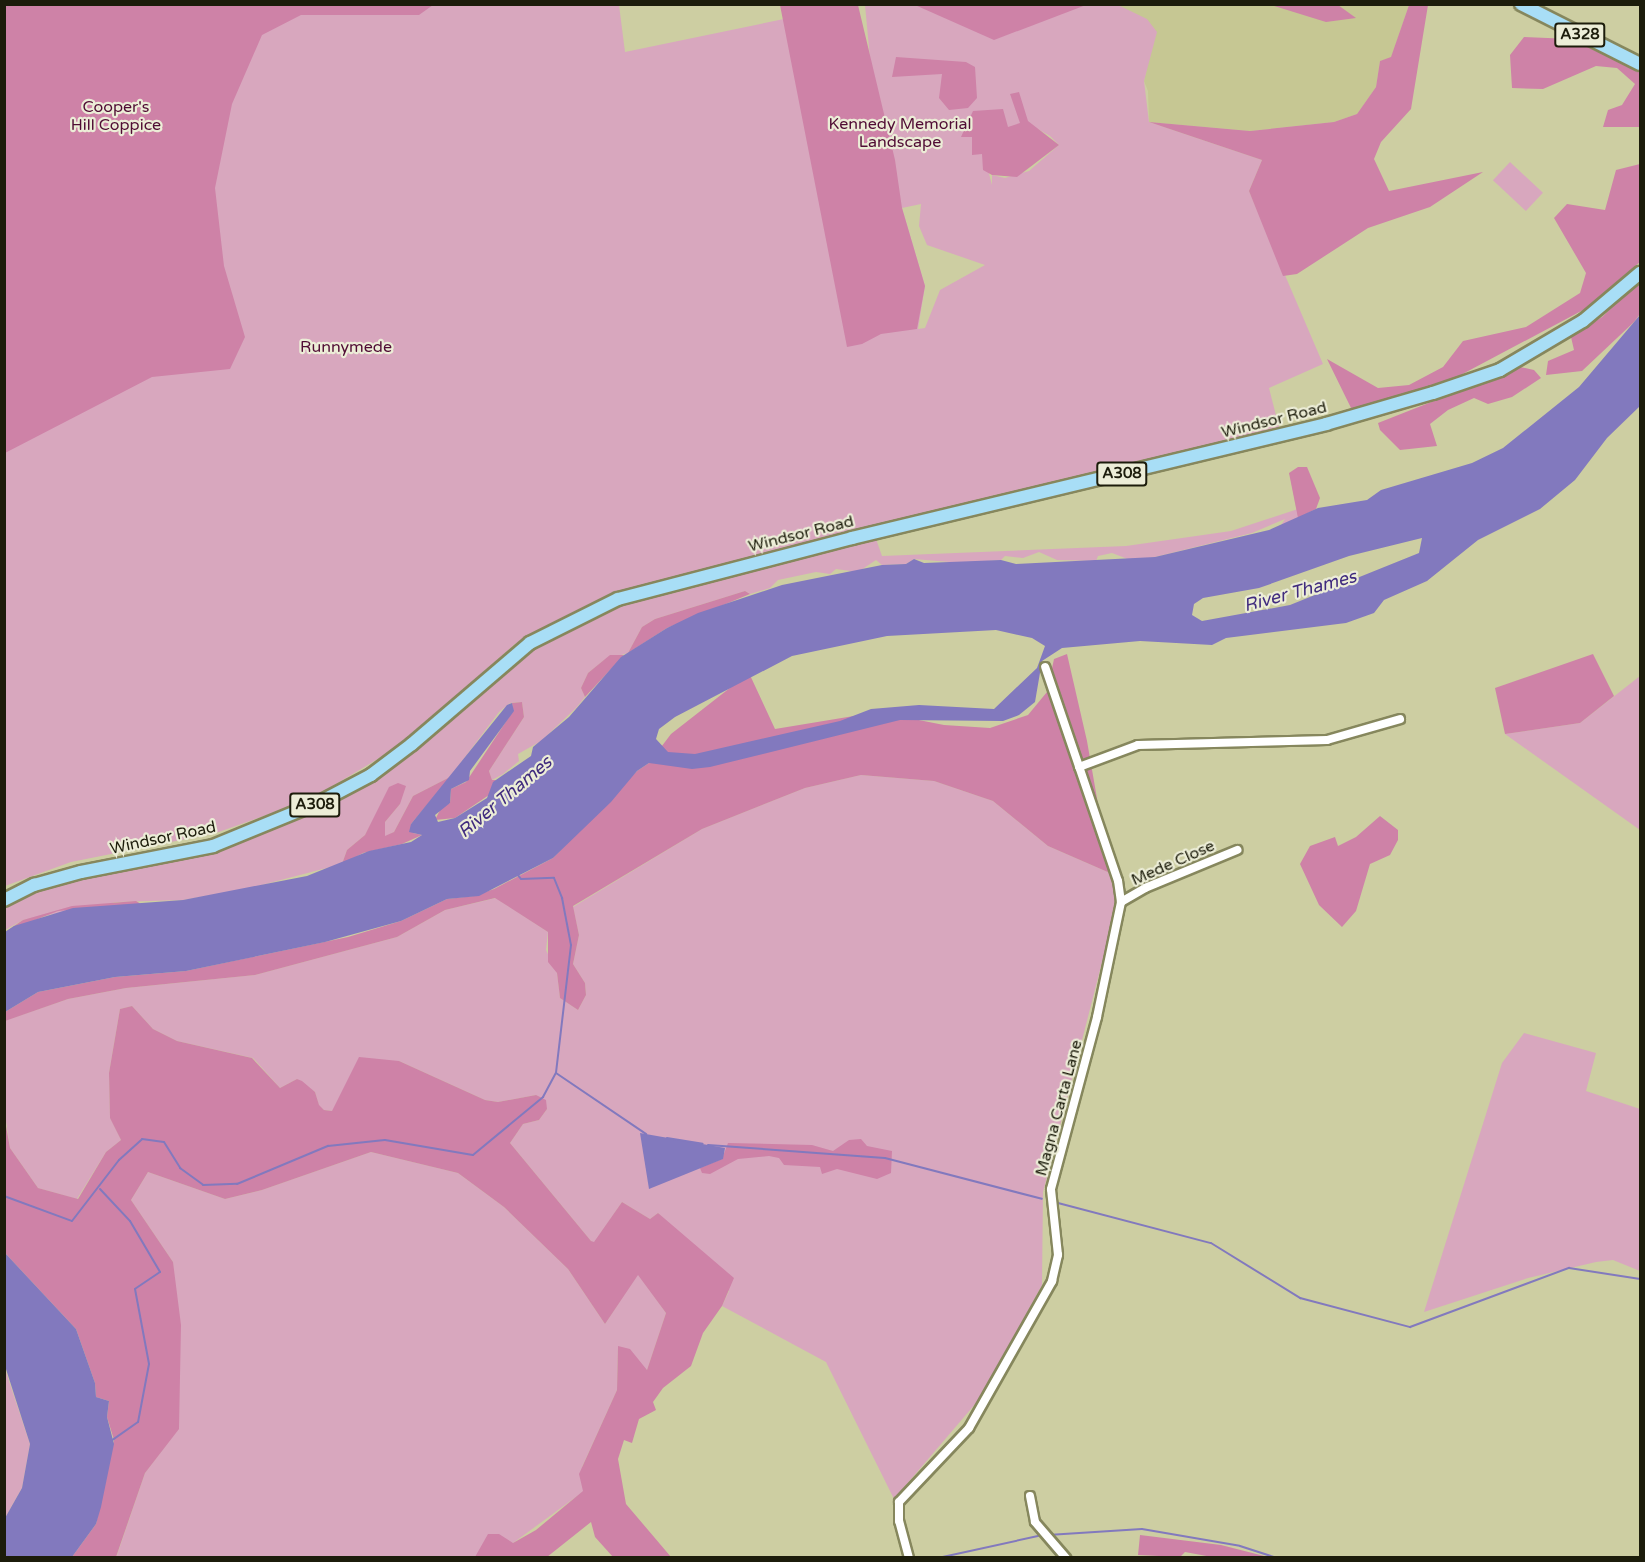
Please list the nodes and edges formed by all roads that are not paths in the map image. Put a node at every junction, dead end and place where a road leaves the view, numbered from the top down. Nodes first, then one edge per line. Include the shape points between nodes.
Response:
1 (1521, 4) edge
2 (1641, 64) edge
3 (1641, 273) edge
4 (1045, 667) dead end
5 (1400, 720) dead end
6 (1079, 767) junction
7 (1237, 850) dead end
8 (4, 900) edge
9 (1121, 902) junction
10 (1030, 1496) dead end
11 (909, 1557) edge
12 (1066, 1557) edge

1 - 2 main road, A328
3 - 8 main road, Windsor Road / A308 via 1583,321 1500,370 1433,393 1315,427 680,581 601,605 530,643 403,751 318,803 213,846 81,872 34,885
4 - 6 street, Magna Carta Lane
5 - 6 street via 1327,740 1138,745
6 - 9 street, Magna Carta Lane via 1118,882
7 - 9 street, Mede Close
9 - 11 street, Magna Carta Lane via 1097,1017 1051,1189 1058,1255 1052,1281 969,1428 899,1502 899,1521
10 - 12 street via 1035,1522

